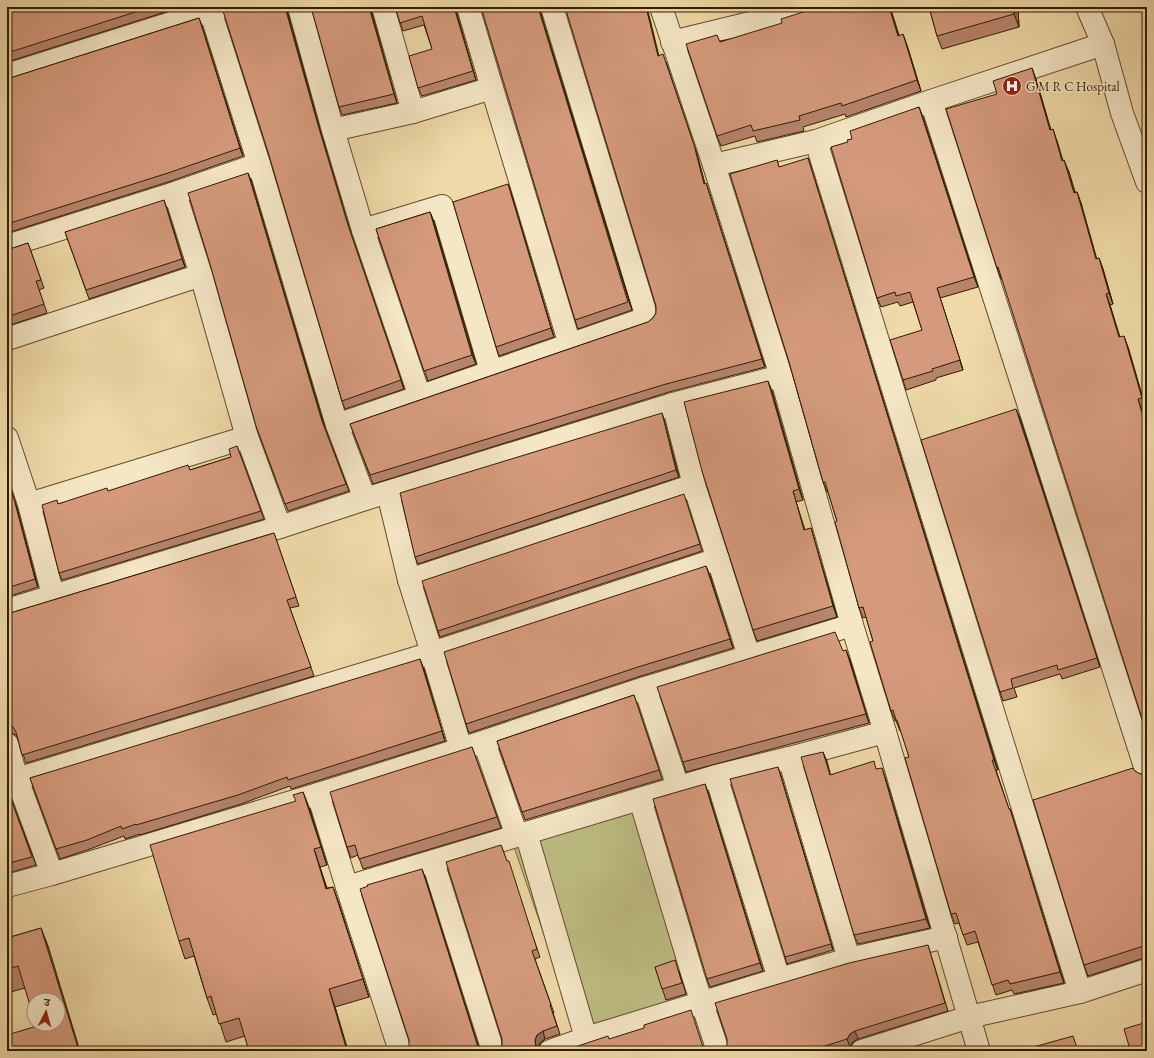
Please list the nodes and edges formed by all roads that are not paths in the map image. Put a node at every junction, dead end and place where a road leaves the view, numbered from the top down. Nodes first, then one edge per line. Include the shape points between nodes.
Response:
1 (299, 7) edge
2 (383, 7) edge
3 (468, 7) edge
4 (552, 7) edge
5 (661, 7) edge
6 (816, 7) edge
7 (1087, 7) edge
8 (214, 8) edge
9 (672, 42) junction
10 (1103, 44) junction
11 (7, 75) edge
12 (492, 88) junction
13 (931, 101) junction
14 (413, 112) junction
15 (333, 130) junction
16 (816, 141) junction
17 (259, 164) junction
18 (714, 165) junction
19 (1147, 182) edge
20 (175, 193) junction
21 (363, 230) junction
22 (7, 246) edge
23 (201, 275) junction
24 (7, 339) edge
25 (570, 345) junction
26 (491, 371) junction
27 (781, 376) junction
28 (420, 396) junction
29 (673, 404) junction
30 (337, 425) junction
31 (247, 437) junction
32 (7, 438) edge
33 (694, 485) junction
34 (388, 493) junction
35 (365, 499) junction
36 (29, 504) junction
37 (280, 527) junction
38 (718, 559) junction
39 (409, 580) junction
40 (53, 595) junction
41 (7, 610) edge
42 (852, 625) junction
43 (432, 653) junction
44 (749, 656) junction
45 (646, 688) junction
46 (885, 732) junction
47 (484, 742) junction
48 (7, 744) edge
49 (461, 749) junction
50 (789, 758) junction
51 (1147, 773) edge
52 (716, 776) junction
53 (12, 780) edge
54 (678, 787) junction
55 (318, 794) junction
56 (640, 799) junction
57 (522, 835) junction
58 (433, 862) junction
59 (52, 874) junction
60 (7, 886) edge
61 (347, 887) junction
62 (946, 937) junction
63 (849, 959) junction
64 (1147, 970) edge
65 (779, 979) junction
66 (1080, 992) junction
67 (702, 1002) junction
68 (969, 1017) junction
69 (583, 1043) edge
70 (400, 1051) edge
71 (493, 1051) edge
72 (550, 1051) edge
73 (718, 1051) edge
74 (862, 1051) edge
75 (979, 1051) edge

1 - 15 street
2 - 14 street
3 - 12 street
4 - 25 street via 647,318
5 - 9 street
6 - 9 street
7 - 10 street
8 - 11 street
8 - 17 street
9 - 18 street
10 - 13 street
10 - 19 street via 1122,114
12 - 14 street
12 - 25 street
13 - 16 street
13 - 51 street
14 - 15 street
15 - 21 street
16 - 18 street
16 - 66 street
17 - 20 street
17 - 30 street
18 - 27 street
20 - 22 street
20 - 23 street
21 - 26 street via 442,206
21 - 28 street
23 - 24 street
23 - 31 street
25 - 26 street
26 - 28 street
27 - 29 street
27 - 42 street
28 - 30 street
29 - 33 street
29 - 34 street
30 - 35 street
31 - 36 street
31 - 37 street
32 - 36 street
33 - 38 street
33 - 39 street
34 - 35 street
34 - 39 street
35 - 37 street
36 - 40 street
37 - 40 street
38 - 43 street
38 - 44 street
39 - 43 street
40 - 41 street
42 - 44 street
42 - 46 street
43 - 49 street
43 - 53 street
44 - 45 street
45 - 47 street
45 - 54 street
46 - 50 street
46 - 62 street
47 - 49 street
47 - 57 street
48 - 53 street
49 - 55 street
50 - 52 street
50 - 63 street
52 - 54 street
52 - 65 street
53 - 59 street
54 - 56 street
55 - 59 street
55 - 61 street
56 - 57 street
56 - 67 street
57 - 58 street
57 - 69 street
58 - 61 street
58 - 71 street
59 - 60 street
61 - 70 street
62 - 63 street
62 - 68 street
63 - 65 street
64 - 66 street
65 - 67 street
66 - 68 street
67 - 69 street
67 - 73 street
68 - 74 street
68 - 75 street
69 - 72 street

